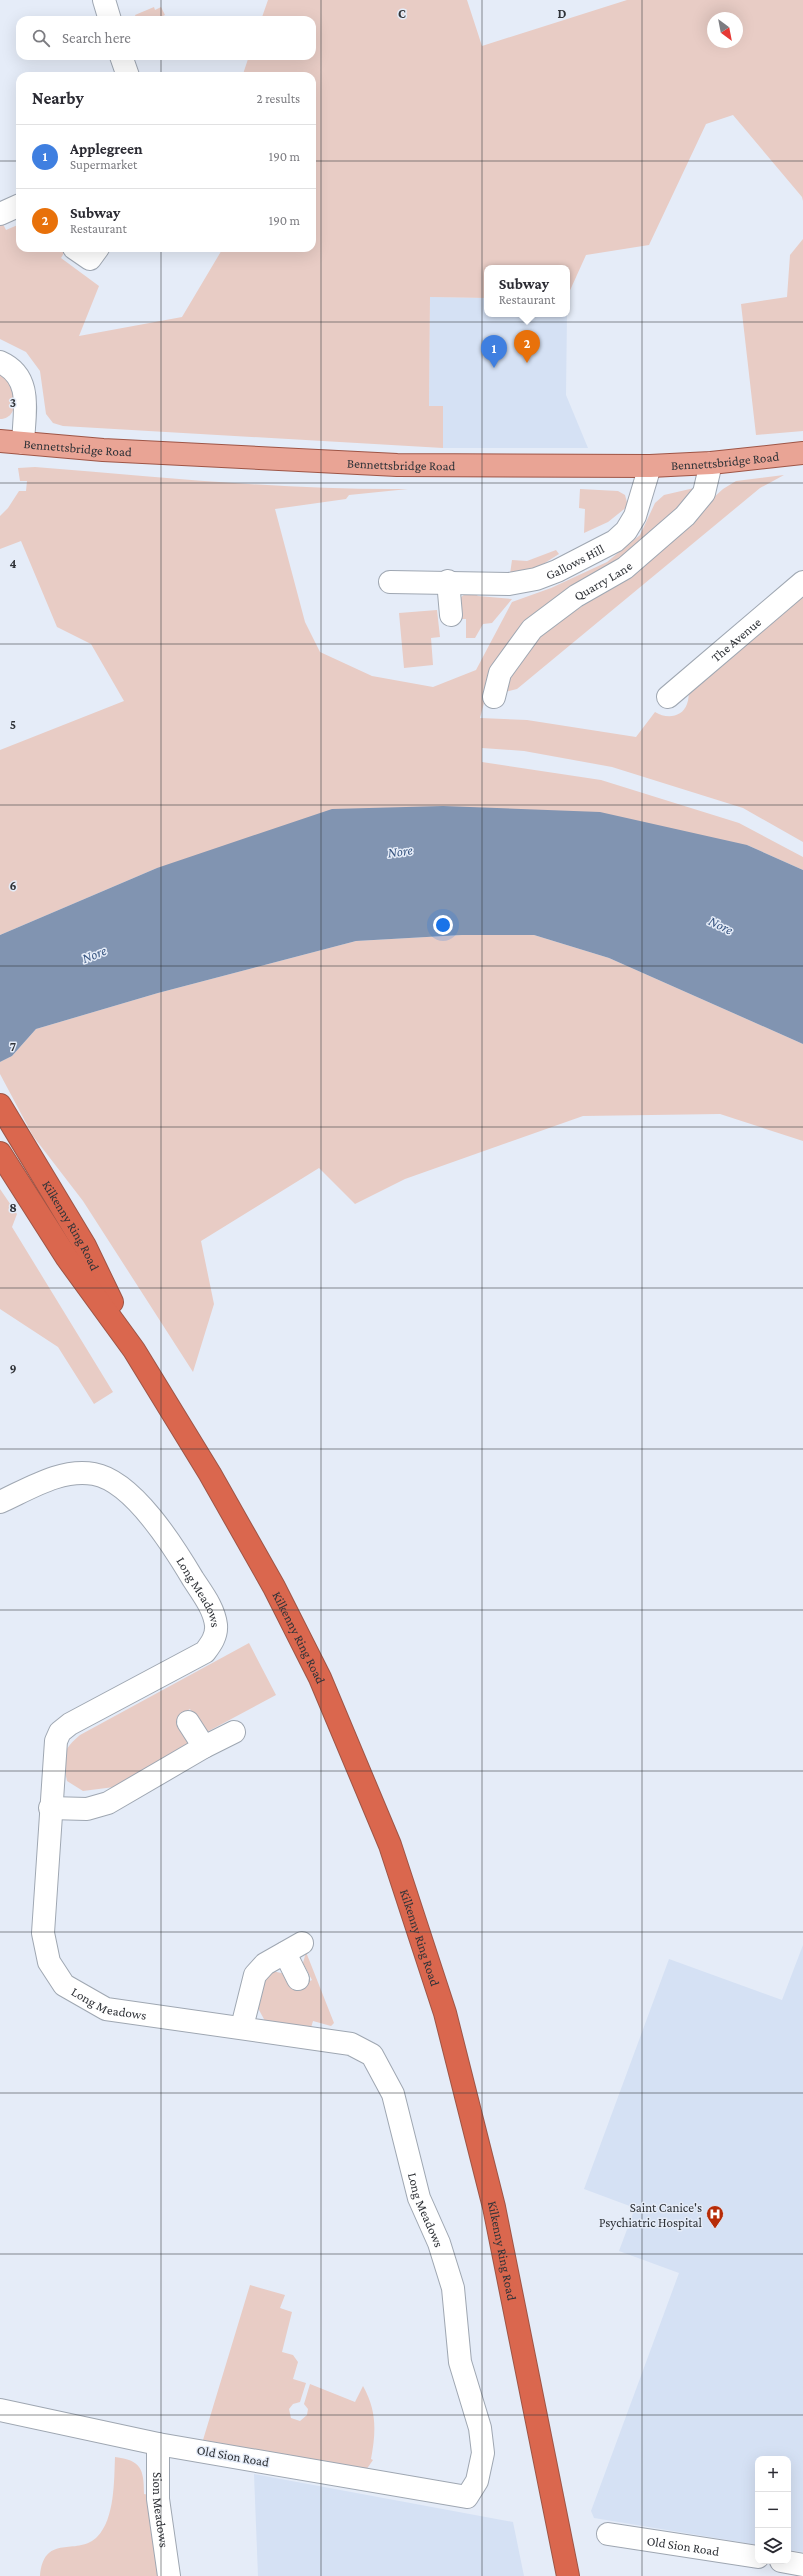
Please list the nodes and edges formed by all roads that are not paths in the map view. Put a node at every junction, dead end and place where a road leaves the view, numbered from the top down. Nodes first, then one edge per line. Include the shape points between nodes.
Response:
1 (123, 60) edge
2 (127, 72) edge
3 (16, 206) edge
4 (0, 214) edge
5 (80, 252) edge
6 (95, 252) edge
7 (0, 362) edge
8 (0, 441) edge
9 (24, 443) junction
10 (803, 453) edge
11 (711, 463) junction
12 (650, 466) junction
13 (448, 581) junction
14 (390, 582) dead end
15 (803, 582) edge
16 (451, 615) dead end
17 (494, 697) dead end
18 (668, 697) dead end
19 (0, 1105) edge
20 (0, 1153) edge
21 (134, 1350) junction
22 (0, 1502) edge
23 (188, 1722) dead end
24 (234, 1732) dead end
25 (204, 1747) junction
26 (50, 1808) junction
27 (298, 1979) dead end
28 (242, 2027) junction
29 (0, 2410) edge
30 (158, 2444) junction
31 (467, 2497) joint
32 (608, 2534) dead end
33 (755, 2557) edge
34 (791, 2562) edge
35 (803, 2564) edge
36 (169, 2576) edge
37 (568, 2576) edge

1 - 2 street
3 - 4 street
5 - 6 street via 90,259
7 - 9 street via 9,366 18,375 24,386
8 - 9 main road, Bennettsbridge Road
9 - 12 main road, Bennettsbridge Road via 103,450 397,465
10 - 11 main road, Bennettsbridge Road
11 - 12 main road, Bennettsbridge Road
11 - 17 street, Quarry Lane via 704,493 685,516 625,568 576,596 532,629 500,673
12 - 13 street, Gallows Hill via 635,516 626,531 615,541 536,579 509,584
13 - 14 street, Gallows Hill
13 - 16 street
15 - 18 street, The Avenue
19 - 21 highway, Kilkenny Ring Road via 85,1246
20 - 21 highway, Kilkenny Ring Road via 67,1258
21 - 37 highway, Kilkenny Ring Road via 210,1474 274,1587 320,1678 390,1845 445,2013 494,2207
22 - 26 street, Long Meadows via 56,1477 74,1472 95,1474 114,1482 148,1513 175,1549 211,1608 216,1625 214,1640 205,1652 70,1724 60,1732 53,1756
23 - 25 street
24 - 25 street
25 - 26 street via 108,1803 87,1809
26 - 28 street, Long Meadows via 43,1933 48,1962 64,1985 106,2009
27 - 28 street via 294,1948 265,1964 255,1975
28 - 31 street, Long Meadows via 351,2044 372,2055 384,2074 393,2094 419,2198 439,2244 453,2288 460,2362 480,2428 483,2453 477,2481
29 - 30 street, Old Sion Road
30 - 31 street, Old Sion Road
30 - 36 street, Sion Meadows via 158,2500
32 - 33 street, Old Sion Road
34 - 35 street

